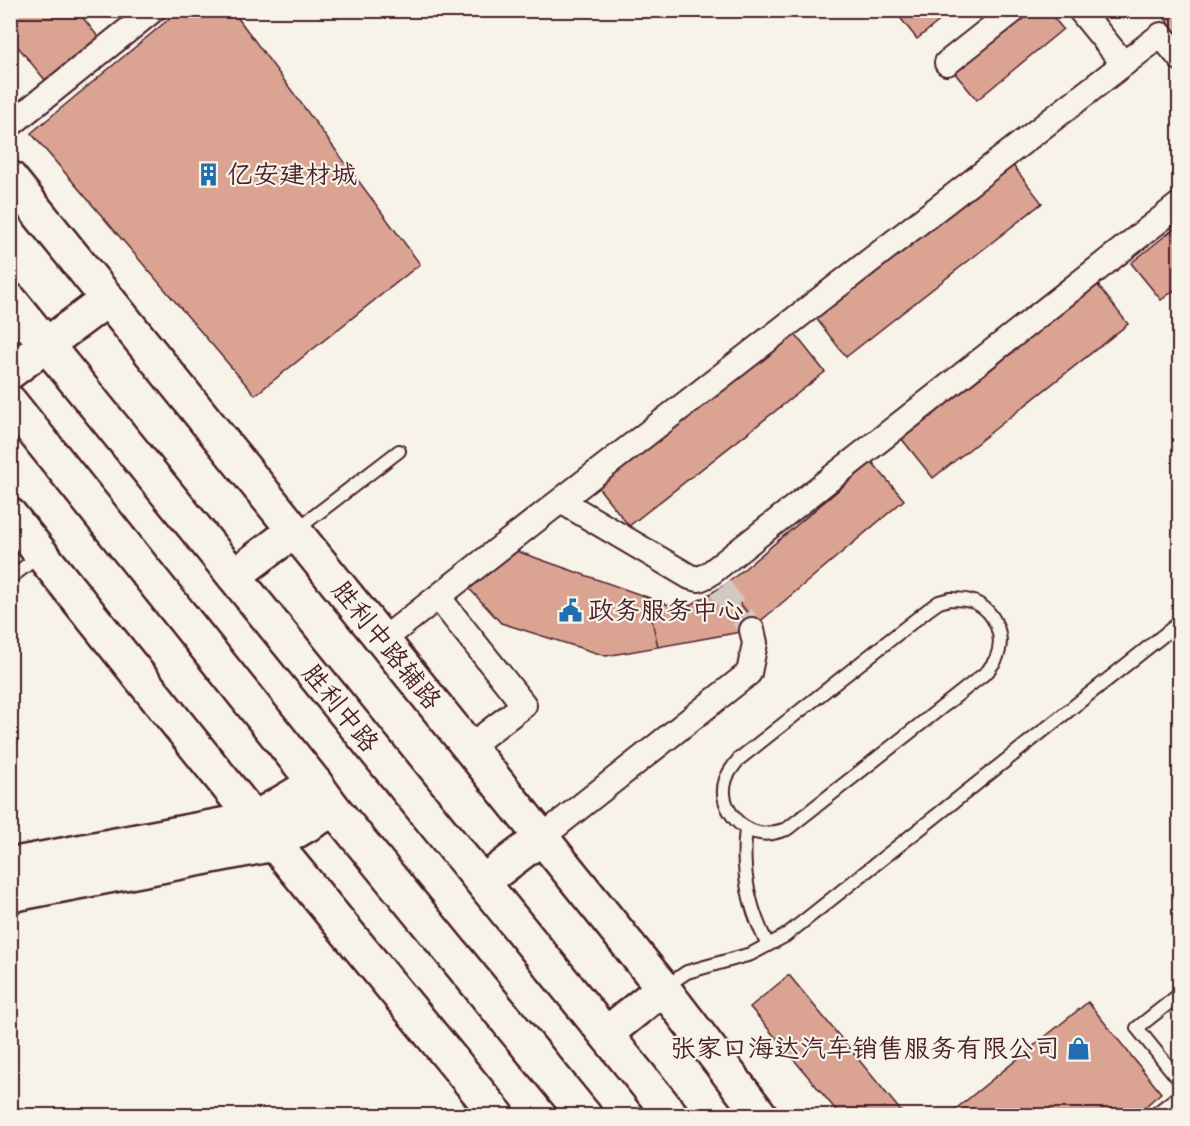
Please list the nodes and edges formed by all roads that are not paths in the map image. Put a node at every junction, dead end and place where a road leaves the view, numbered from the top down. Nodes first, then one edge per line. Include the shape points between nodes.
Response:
1 (153, 10) edge
2 (1014, 10) edge
3 (1080, 10) edge
4 (1179, 58) edge
5 (947, 63) dead end
6 (1124, 64) junction
7 (10, 125) edge
8 (10, 178) edge
9 (1179, 204) edge
10 (108, 299) junction
11 (10, 300) edge
12 (46, 345) junction
13 (10, 372) edge
14 (10, 402) edge
15 (399, 452) dead end
16 (561, 501) junction
17 (10, 515) edge
18 (295, 530) junction
19 (41, 554) junction
20 (234, 576) junction
21 (10, 578) edge
22 (438, 597) junction
23 (1179, 622) edge
24 (752, 630) tunnel mouth
25 (383, 640) junction
26 (469, 747) junction
27 (325, 796) junction
28 (254, 819) junction
29 (746, 829) junction
30 (542, 837) junction
31 (274, 844) junction
32 (10, 865) edge
33 (483, 882) junction
34 (10, 895) edge
35 (768, 945) junction
36 (663, 988) junction
37 (1179, 994) edge
38 (606, 1034) junction
39 (1179, 1081) edge
40 (1179, 1095) edge
41 (1161, 1113) edge
42 (498, 1116) edge
43 (585, 1116) edge
44 (672, 1116) edge
45 (761, 1116) edge

1 - 7 street
2 - 5 street
3 - 6 street
4 - 6 street via 1161,35
6 - 16 street
8 - 10 main road, 胜利中路辅路
9 - 16 street via 714,582 690,578
10 - 12 main road
10 - 18 main road, 胜利中路辅路
11 - 12 main road, 胜利中路
12 - 13 main road
12 - 20 main road, 胜利中路
14 - 27 main road
15 - 18 lane
16 - 22 street
17 - 19 main road
18 - 20 main road
18 - 25 main road, 胜利中路辅路
19 - 21 lane
19 - 28 main road
20 - 33 main road, 胜利中路
22 - 25 street
22 - 26 street via 524,705
23 - 35 lane via 786,936
24 - 30 street via 755,643 749,673
25 - 26 main road, 胜利中路辅路
26 - 30 main road, 胜利中路辅路
27 - 28 main road
27 - 31 main road
27 - 43 main road
28 - 31 main road
28 - 32 main road
29 - 29 lane via 759,833 787,829 988,671 996,659 1000,637 991,615 973,601 939,602 739,759 726,780 724,794 727,808
29 - 35 lane via 743,848 749,894
30 - 33 main road
30 - 36 main road, 胜利中路辅路
31 - 34 main road
31 - 42 main road
33 - 38 main road, 胜利中路
35 - 36 lane via 751,954 687,972
36 - 38 main road
36 - 45 main road, 胜利中路辅路
37 - 39 lane via 1137,1028
38 - 44 main road, 胜利中路
40 - 41 lane

